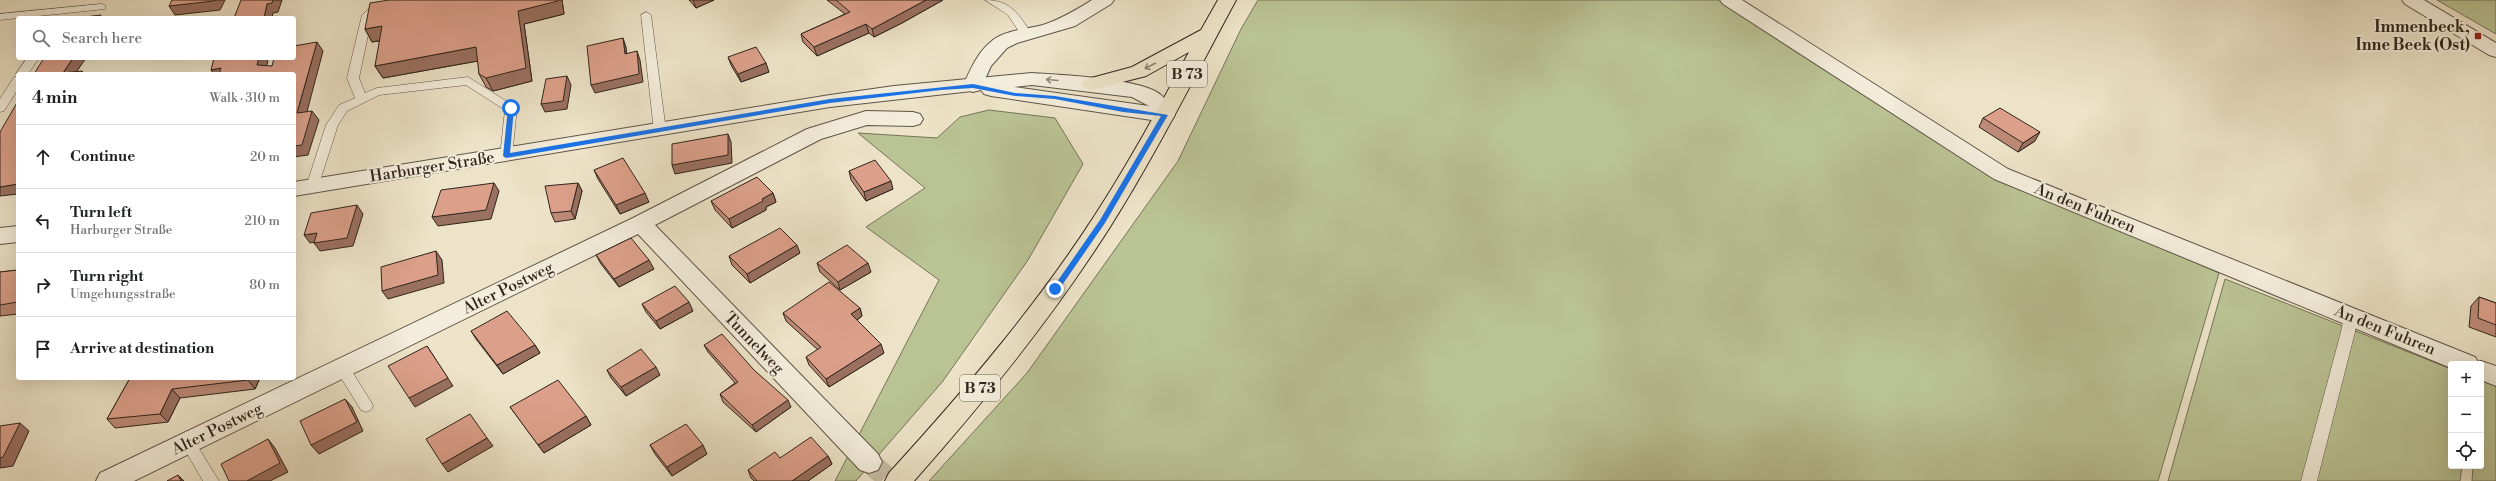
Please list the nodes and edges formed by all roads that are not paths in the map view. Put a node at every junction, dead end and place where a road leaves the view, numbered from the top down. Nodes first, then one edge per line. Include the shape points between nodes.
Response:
1 (414, 0) edge
2 (990, 0) edge
3 (1105, 0) edge
4 (1227, 0) edge
5 (1729, 0) edge
6 (2411, 0) edge
7 (100, 7) dead end
8 (62, 14) edge
9 (646, 15) dead end
10 (16, 16) edge
11 (21, 16) edge
12 (0, 17) edge
13 (1026, 34) junction
14 (1208, 34) junction
15 (2496, 51) edge
16 (32, 60) edge
17 (23, 72) edge
18 (16, 83) edge
19 (1091, 84) junction
20 (973, 86) junction
21 (361, 99) junction
22 (0, 108) edge
23 (1165, 115) junction
24 (913, 119) dead end
25 (660, 131) junction
26 (506, 156) junction
27 (303, 188) edge
28 (641, 222) junction
29 (16, 234) edge
30 (0, 236) edge
31 (2350, 316) junction
32 (2460, 361) edge
33 (343, 369) junction
34 (2484, 371) edge
35 (2496, 376) edge
36 (366, 406) dead end
37 (188, 443) junction
38 (869, 462) tunnel mouth
39 (109, 481) edge
40 (211, 481) edge
41 (898, 481) edge
42 (2309, 481) edge

1 - 21 lane via 378,6 367,15 353,78
2 - 13 lane via 1012,14
3 - 13 street via 1068,22
4 - 14 main road, B 73
5 - 31 street, An den Fuhren via 2001,174
6 - 15 street
7 - 8 lane
8 - 11 lane
9 - 25 lane
10 - 12 lane
13 - 20 street via 992,49 981,63
14 -> 19 main road via 1139,72
14 - 23 main road, B 73
16 - 17 lane
18 - 22 lane
19 -> 20 street, Harburger Straße via 1032,79
19 - 23 street, Harburger Straße via 1144,93 1160,104
20 - 23 street, Harburger Straße via 1015,95 1055,98
20 - 25 street, Harburger Straße via 894,92
21 - 26 lane via 377,92 468,81 511,108
21 - 27 lane via 343,108 332,125
23 - 41 main road, B 73 via 1102,222 1055,289 955,418
24 - 28 street, Alter Postweg via 866,118 814,134
25 - 26 street, Harburger Straße
26 - 27 street, Harburger Straße
28 - 33 street, Alter Postweg
28 - 38 street, Tunnelweg
29 - 30 street
31 - 32 street, An den Fuhren
31 - 42 lane
33 - 36 lane
33 - 37 street, Alter Postweg
34 - 35 street
37 - 39 street, Alter Postweg
37 - 40 lane

